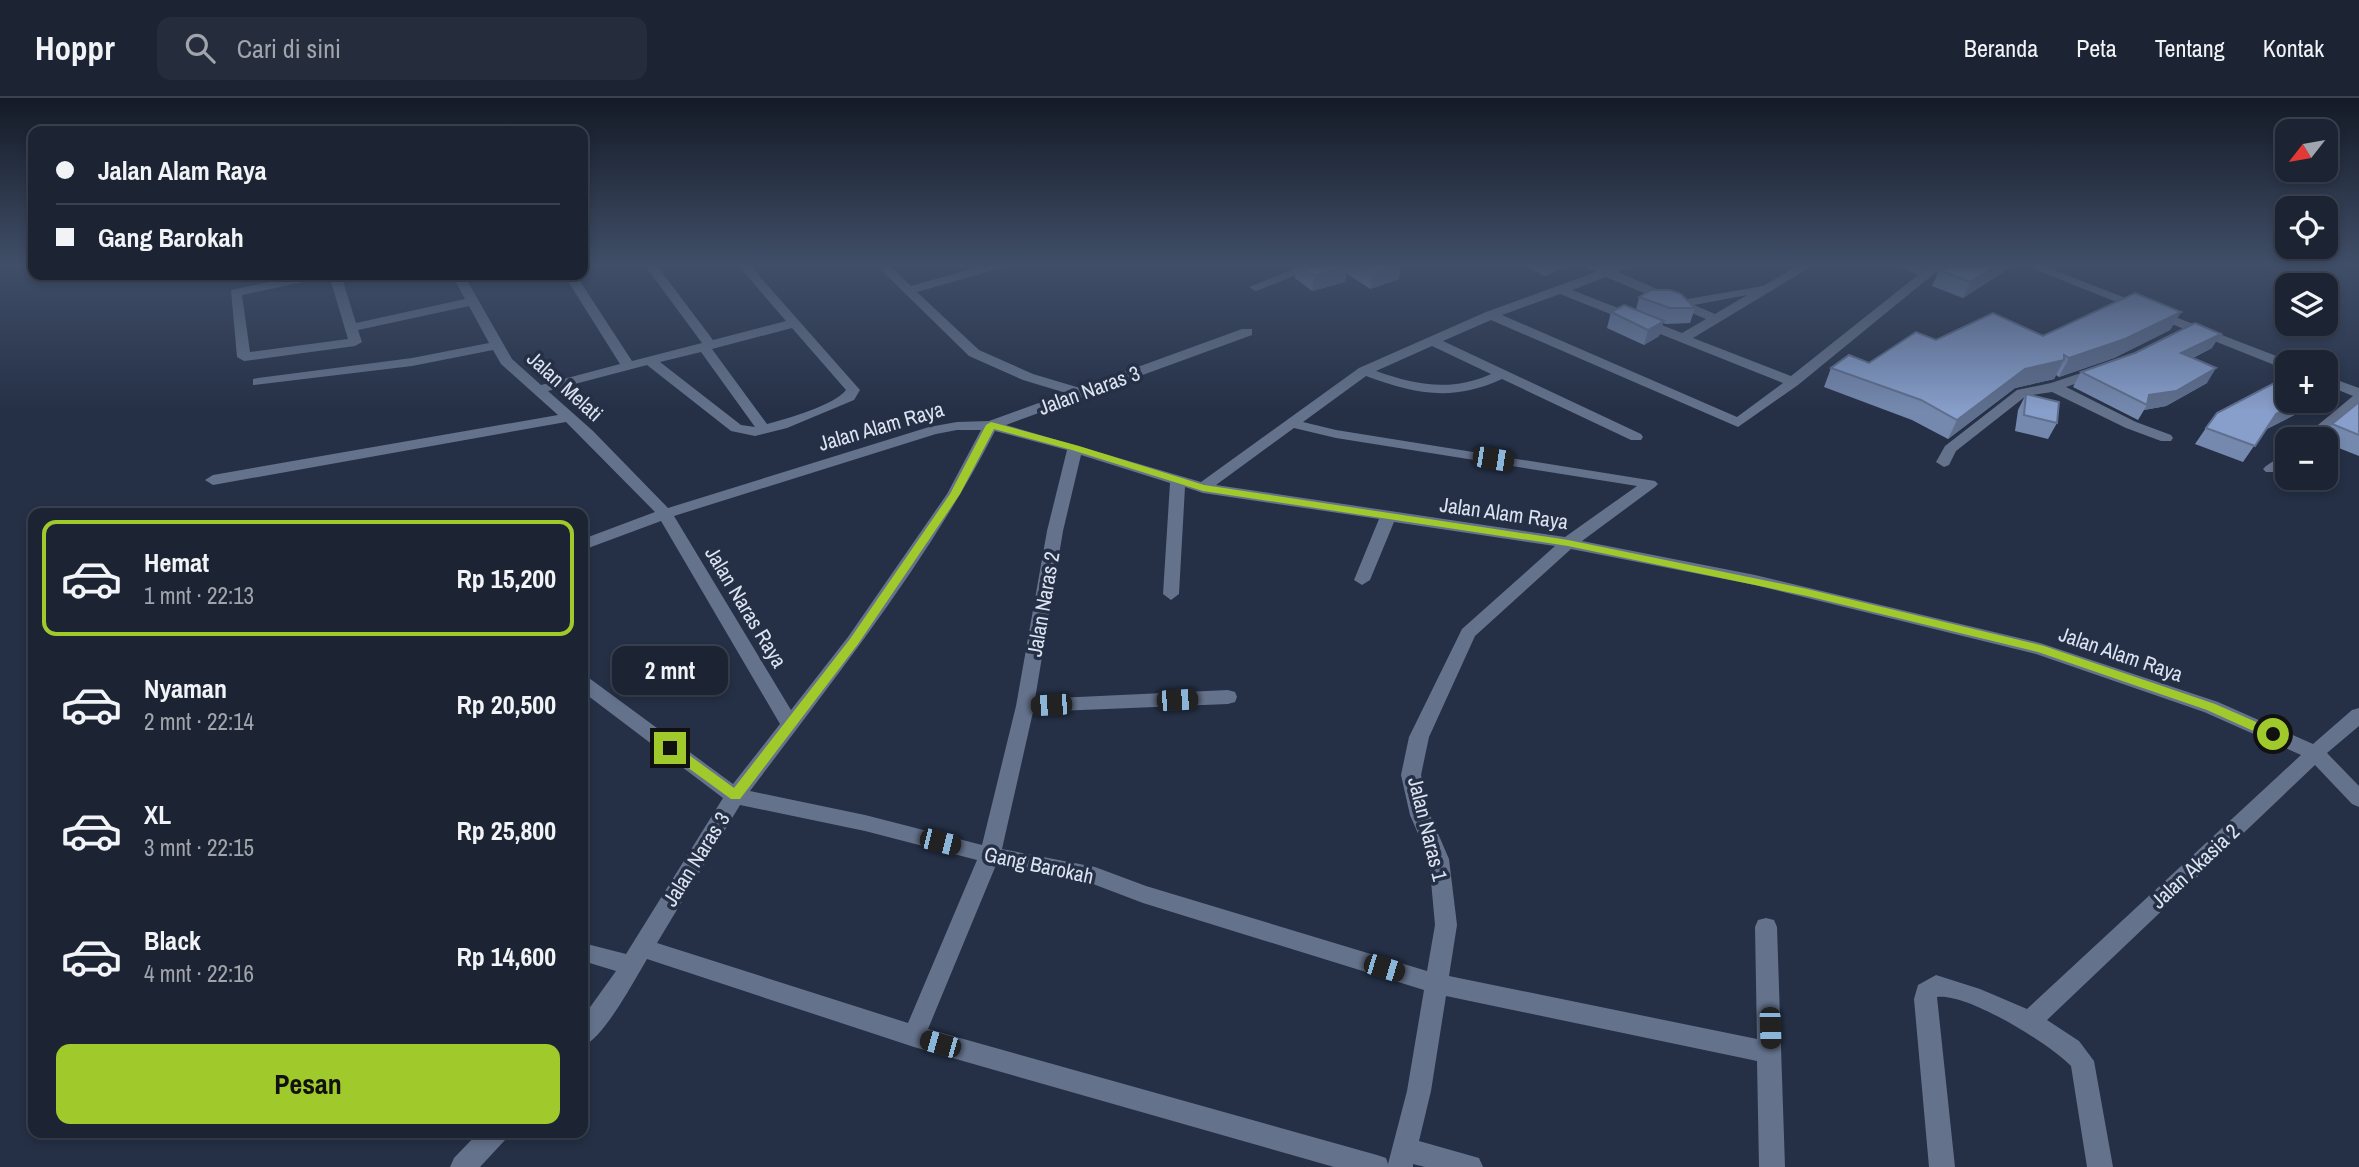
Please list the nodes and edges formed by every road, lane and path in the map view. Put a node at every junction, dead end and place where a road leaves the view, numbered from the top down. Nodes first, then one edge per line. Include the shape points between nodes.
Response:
1 (238, 313) edge
2 (346, 313) edge
3 (419, 313) edge
4 (478, 313) edge
5 (594, 313) edge
6 (684, 313) edge
7 (786, 313) edge
8 (933, 313) edge
9 (1497, 313) edge
10 (1619, 313) edge
11 (1701, 313) edge
12 (1728, 313) edge
13 (1879, 313) edge
14 (2152, 313) edge
15 (1491, 315) junction
16 (1716, 320) junction
17 (795, 323) junction
18 (351, 328) junction
19 (2190, 328) junction
20 (1247, 332) dead end
21 (1683, 338) junction
22 (2170, 339) edge
23 (1431, 340) junction
24 (496, 346) junction
25 (707, 346) junction
26 (649, 360) junction
27 (2275, 360) edge
28 (628, 366) junction
29 (2108, 368) edge
30 (1364, 371) junction
31 (1501, 374) junction
32 (258, 382) dead end
33 (1793, 382) junction
34 (2338, 386) edge
35 (2054, 387) junction
36 (537, 390) junction
37 (1082, 393) junction
38 (2359, 396) edge
39 (568, 417) junction
40 (1294, 424) junction
41 (991, 425) junction
42 (2322, 427) edge
43 (764, 430) junction
44 (1636, 437) dead end
45 (2166, 438) dead end
46 (1075, 448) junction
47 (1944, 462) dead end
48 (2275, 466) edge
49 (2271, 469) dead end
50 (213, 480) dead end
51 (1178, 481) junction
52 (1203, 488) junction
53 (665, 514) junction
54 (1388, 517) junction
55 (588, 543) edge
56 (1568, 543) junction
57 (1362, 580) dead end
58 (1171, 594) dead end
59 (588, 687) edge
60 (1228, 697) dead end
61 (1025, 706) junction
62 (2359, 715) edge
63 (789, 723) junction
64 (2315, 753) junction
65 (735, 796) junction
66 (2359, 799) edge
67 (990, 855) junction
68 (1766, 927) dead end
69 (588, 952) edge
70 (636, 956) junction
71 (1437, 984) junction
72 (2029, 1022) junction
73 (588, 1028) edge
74 (914, 1036) junction
75 (1771, 1053) junction
76 (490, 1138) edge
77 (1402, 1158) edge
78 (463, 1167) edge
79 (1377, 1167) edge
80 (1470, 1167) edge
81 (1772, 1167) edge
82 (1942, 1167) edge
83 (2099, 1167) edge

1 - 18 street via 244,357 355,342
2 - 18 street
3 - 18 street
4 - 24 street, Jalan Melati
5 - 28 street
6 - 25 street
7 - 17 street
8 - 37 street via 974,353 1028,377
9 - 15 street
10 - 21 street
11 - 16 street
12 - 16 street
13 - 33 street
14 - 19 street
15 - 23 street
15 - 33 street via 1738,423
16 - 21 street
17 - 25 street
17 - 43 street via 853,390 841,400
19 - 22 street
19 - 27 street
20 - 37 street, Jalan Naras 3
21 - 33 street
23 - 30 street
23 - 31 street
24 - 32 street
24 - 36 street, Jalan Melati
25 - 26 street
25 - 43 street
26 - 28 street
26 - 43 street via 736,428
28 - 36 street
29 - 35 street
30 - 31 street via 1418,390 1440,392 1479,386
30 - 40 street
31 - 44 street
34 - 38 street
35 - 45 street
35 - 47 street via 2014,398 1951,449
36 - 39 street, Jalan Melati
37 - 41 street, Jalan Naras 3
38 - 42 street
39 - 50 street
39 - 53 street, Jalan Melati
40 - 52 street
40 - 56 street, Jalan Naras 1 via 1650,484
41 - 46 street, Jalan Alam Raya
41 - 53 street, Jalan Alam Raya via 934,430
41 - 63 street, Jalan Naras 3 via 955,494 854,641
46 - 51 street, Jalan Alam Raya
46 - 61 street, Jalan Naras 2 via 1055,531
48 - 49 street
51 - 52 street, Jalan Alam Raya
51 - 58 street
52 - 54 street, Jalan Alam Raya
53 - 55 street, Jalan Alam Raya
53 - 63 street, Jalan Naras Raya
54 - 56 street, Jalan Alam Raya
54 - 57 street
56 - 64 street, Jalan Alam Raya via 1755,580 2040,649 2211,707
56 - 71 street, Jalan Naras 1 via 1468,634 1419,737 1411,775 1420,815 1439,859 1446,925
59 - 65 street, Gang Barokah
60 - 61 street
61 - 67 street, Jalan Naras 2
62 - 64 street
63 - 65 street, Jalan Naras 3
64 - 66 street
64 - 72 street, Jalan Akasia 2
65 - 67 street, Gang Barokah
65 - 70 street, Jalan Naras 3
67 - 71 street, Gang Barokah via 1095,876
67 - 74 street, Jalan Naras 2
68 - 75 street
69 - 70 street
70 - 73 street, Jalan Naras 3
70 - 74 street
71 - 75 street, Gang Barokah
71 - 77 street, Jalan Naras 1
72 - 82 street via 1949,987 1936,985 1926,992
72 - 83 street via 2082,1061
74 - 79 street
75 - 81 street
76 - 78 street
77 - 80 street

